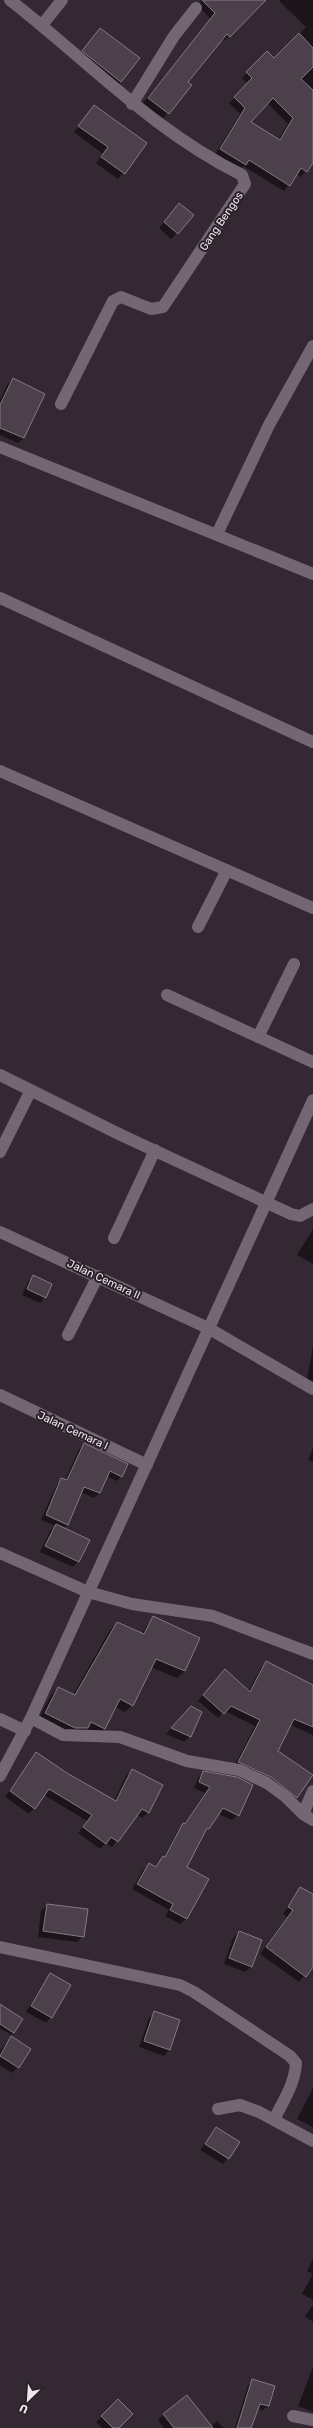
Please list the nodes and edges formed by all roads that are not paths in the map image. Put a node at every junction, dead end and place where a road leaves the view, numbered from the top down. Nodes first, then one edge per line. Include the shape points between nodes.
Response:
1 (10, 0) edge
2 (62, 0) edge
3 (196, 8) dead end
4 (42, 25) junction
5 (132, 104) junction
6 (313, 346) edge
7 (60, 404) dead end
8 (0, 447) edge
9 (217, 534) junction
10 (313, 574) edge
11 (0, 598) edge
12 (313, 742) edge
13 (0, 771) edge
14 (227, 870) junction
15 (313, 908) edge
16 (198, 927) dead end
17 (294, 964) dead end
18 (167, 995) dead end
19 (258, 1037) junction
20 (313, 1062) edge
21 (0, 1075) edge
22 (30, 1090) junction
23 (313, 1100) edge
24 (155, 1150) junction
25 (0, 1152) edge
26 (267, 1203) junction
27 (313, 1209) edge
28 (0, 1232) edge
29 (114, 1238) dead end
30 (98, 1276) junction
31 (208, 1328) junction
32 (68, 1335) dead end
33 (313, 1389) edge
34 (0, 1395) edge
35 (147, 1465) junction
36 (0, 1553) edge
37 (88, 1592) junction
38 (313, 1654) edge
39 (31, 1718) junction
40 (0, 1719) edge
41 (24, 1731) junction
42 (0, 1776) edge
43 (313, 1791) edge
44 (308, 1817) edge
45 (0, 1947) edge
46 (218, 2109) dead end
47 (274, 2120) junction
48 (313, 2141) edge
49 (293, 2416) dead end
50 (313, 2420) edge

1 - 4 street, Gang Bengos
2 - 4 street
3 - 5 street via 174,36
4 - 5 street, Gang Bengos
5 - 7 street, Gang Bengos via 209,158 242,175 245,184 163,307 151,309 121,297 113,301
6 - 9 street via 269,425
8 - 9 street
9 - 10 street
11 - 12 street
13 - 14 street
14 - 15 street
14 - 16 street
17 - 19 street
18 - 19 street
19 - 20 street
21 - 22 street
22 - 24 street
22 - 25 street
23 - 26 street
24 - 26 street
24 - 29 street
26 - 27 street via 300,1216
26 - 31 street
28 - 30 street, Jalan Cemara II
30 - 31 street, Jalan Cemara II
30 - 32 street
31 - 33 street, Jalan Cemara II
31 - 35 street
34 - 35 street, Jalan Cemara I
35 - 37 street
36 - 37 street
37 - 38 street via 132,1604 213,1616
37 - 39 street
39 - 41 street
39 - 44 street via 63,1735 120,1737 187,1761 239,1770 267,1783
40 - 41 street
41 - 42 street
43 - 44 street
45 - 47 street via 168,1981 194,1992 296,2063 290,2088
46 - 47 street via 240,2105
47 - 48 street
49 - 50 street

